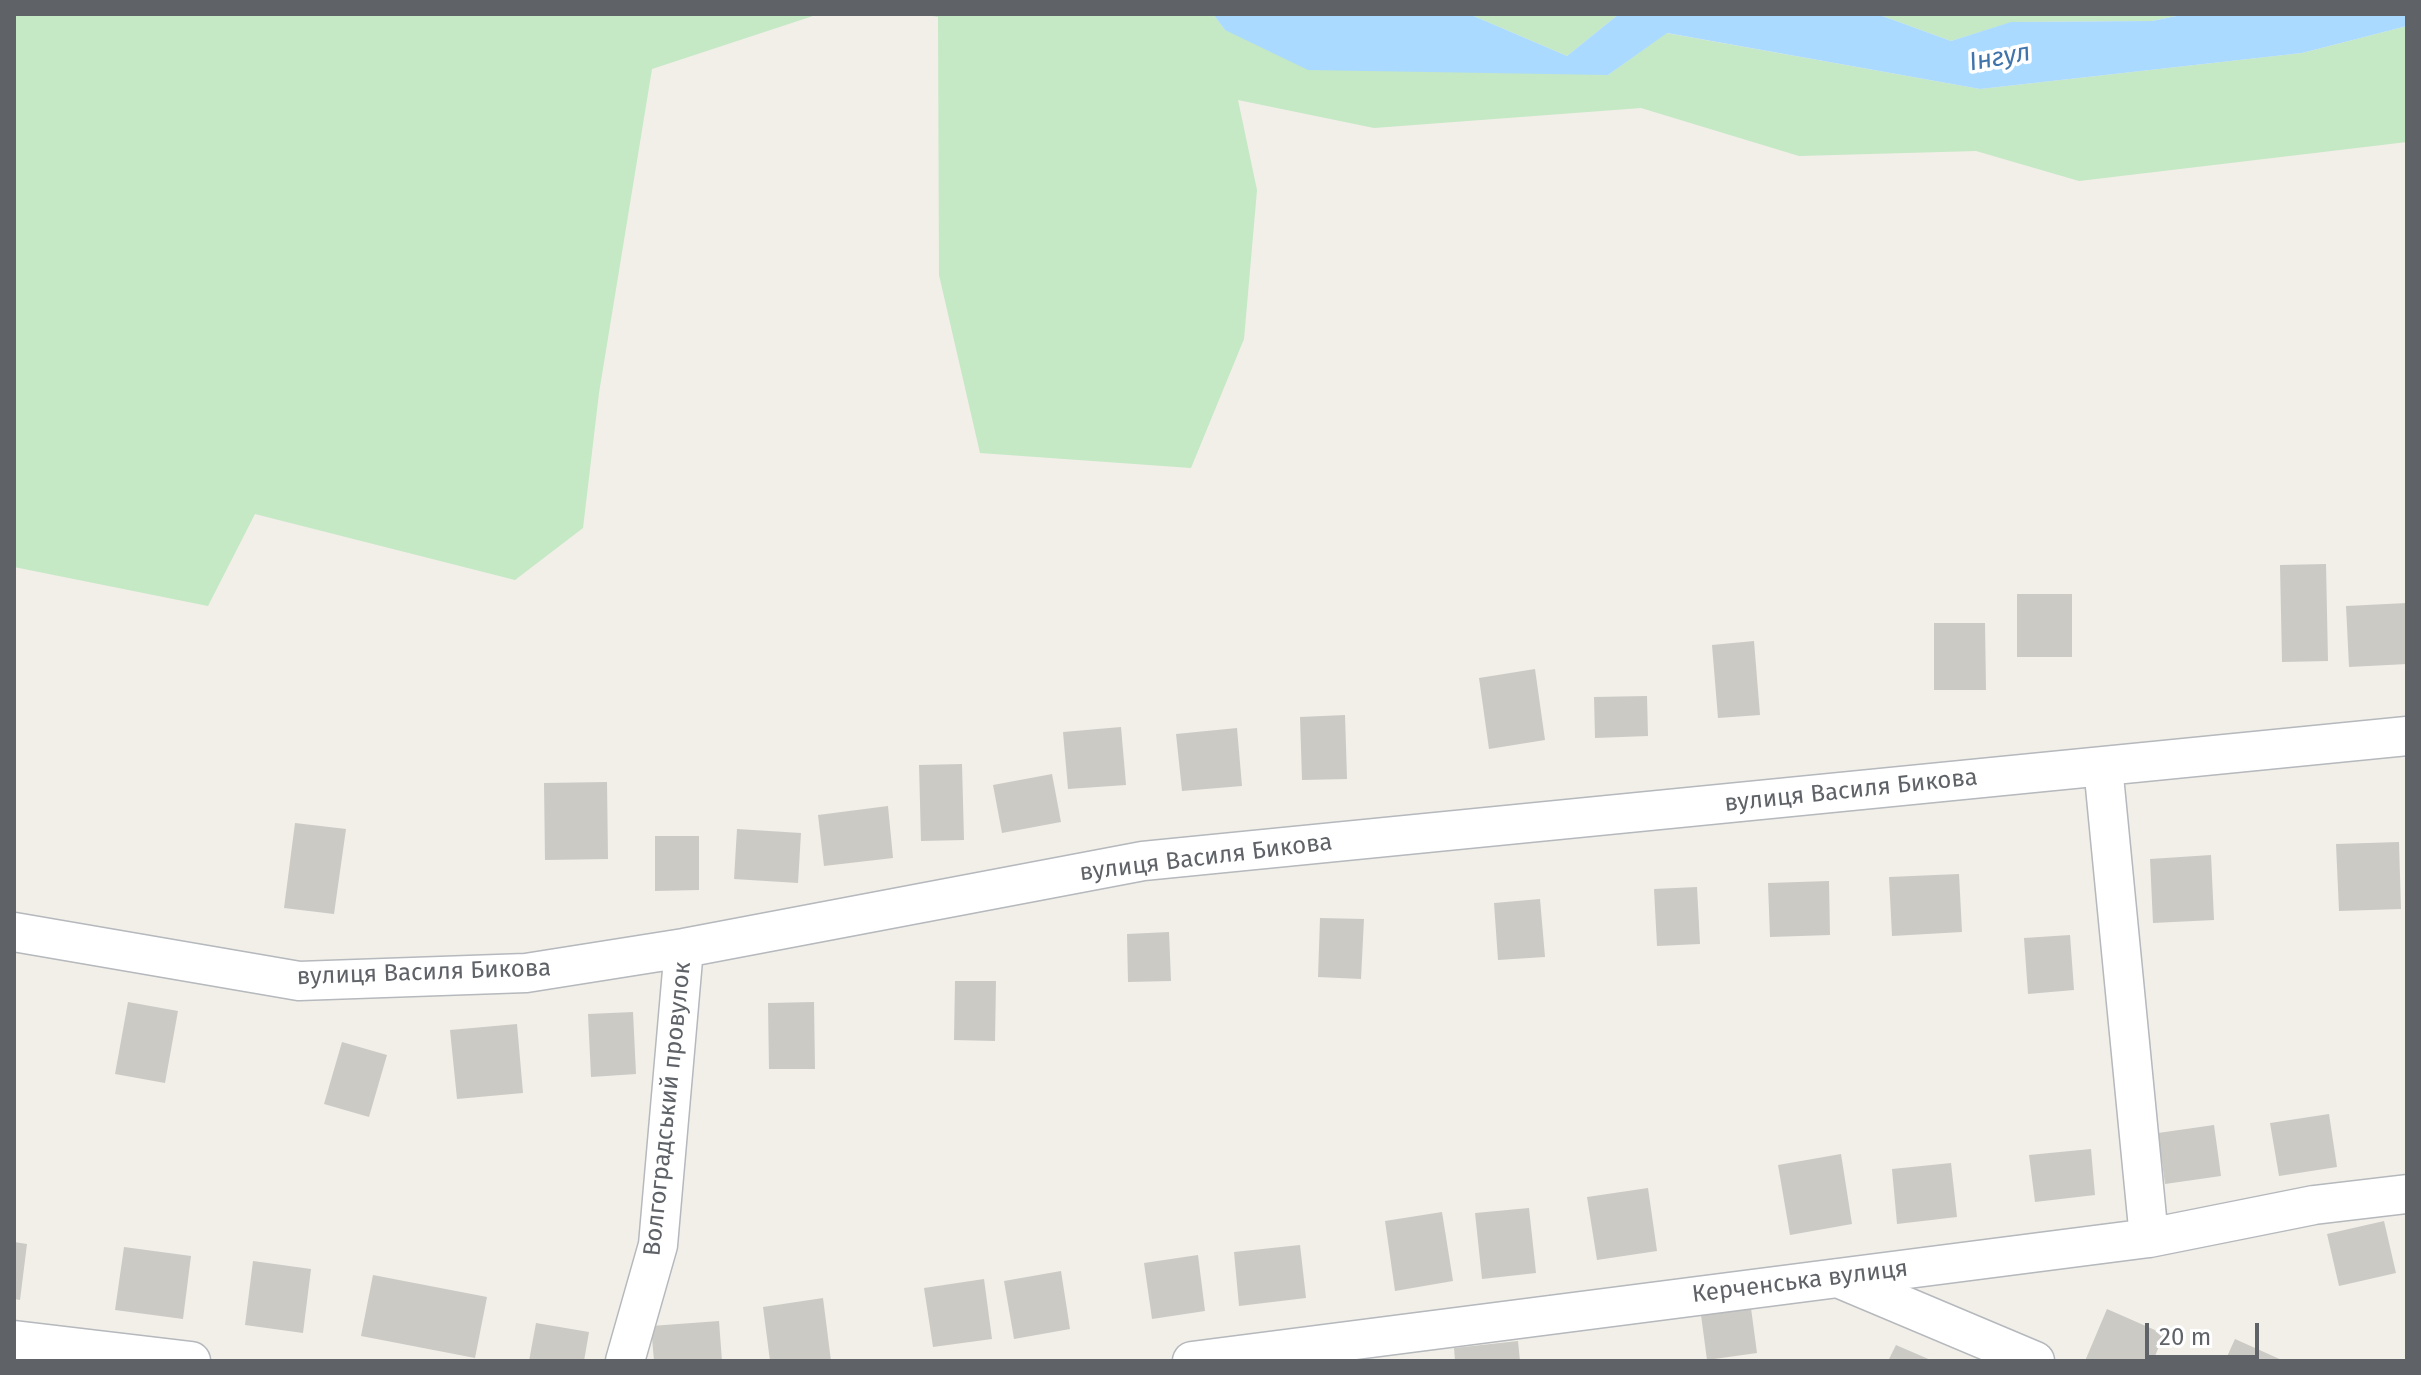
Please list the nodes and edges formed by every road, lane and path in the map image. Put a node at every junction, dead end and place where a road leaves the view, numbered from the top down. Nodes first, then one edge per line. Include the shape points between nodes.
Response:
1 (2407, 736) edge
2 (2103, 766) junction
3 (14, 932) edge
4 (684, 948) junction
5 (2407, 1194) edge
6 (2149, 1238) junction
7 (1835, 1277) junction
8 (14, 1340) edge
9 (1216, 1360) edge
10 (191, 1361) edge
11 (625, 1361) edge
12 (2035, 1361) edge

1 - 2 street, вулиця Василя Бикова
2 - 4 street, вулиця Василя Бикова via 1143,861
2 - 6 street
3 - 4 street, вулиця Василя Бикова via 299,981 526,973
4 - 11 street, Волгоградський провулок via 658,1245
5 - 6 street, Керченська вулиця via 2314,1205
6 - 7 street, Керченська вулиця
7 - 9 street, Керченська вулиця
7 - 12 street
8 - 10 street

